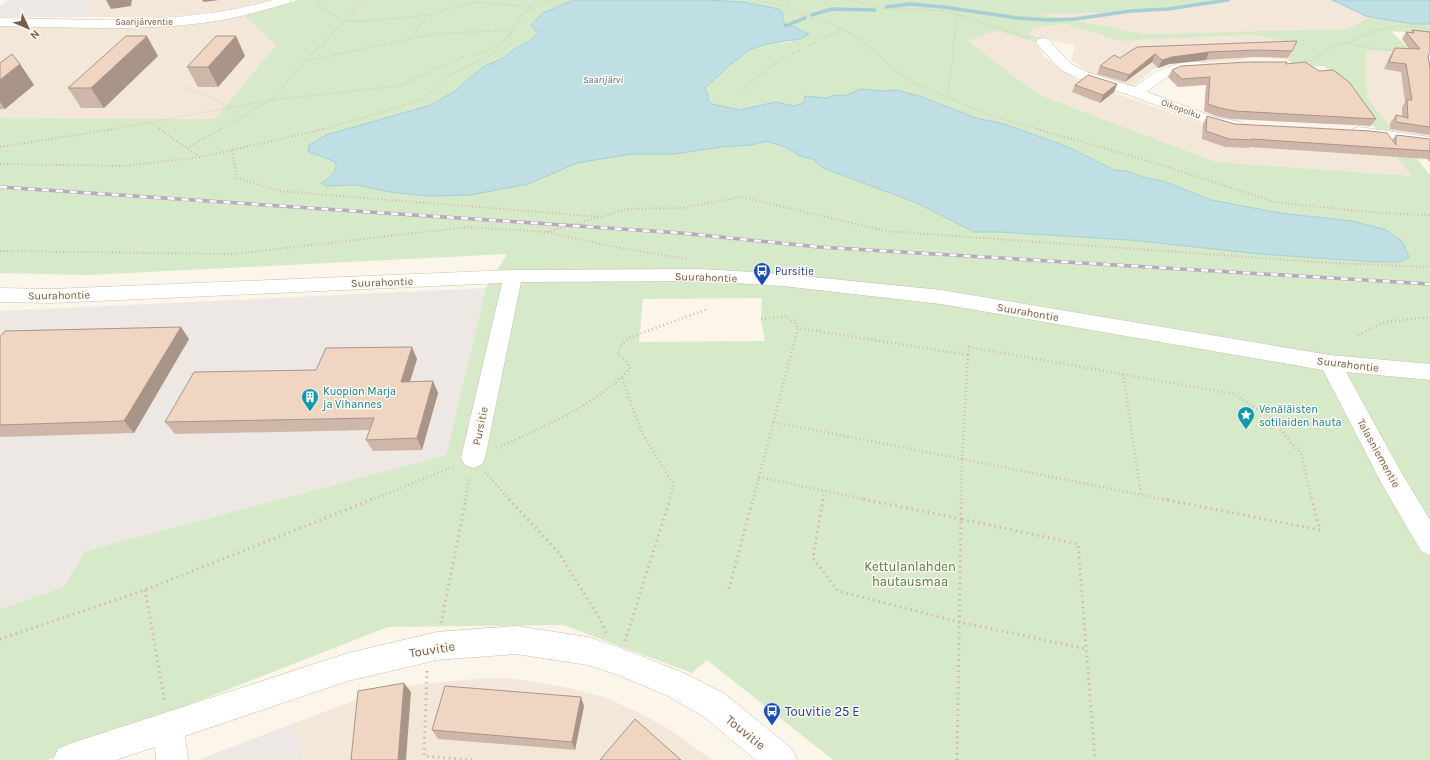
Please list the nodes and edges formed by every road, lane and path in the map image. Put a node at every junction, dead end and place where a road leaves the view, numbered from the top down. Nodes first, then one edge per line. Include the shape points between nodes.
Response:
1 (285, 0) edge
2 (317, 0) edge
3 (363, 0) edge
4 (475, 0) edge
5 (523, 0) edge
6 (548, 0) edge
7 (757, 0) edge
8 (787, 0) edge
9 (849, 0) edge
10 (473, 2) junction
11 (533, 7) junction
12 (788, 8) junction
13 (957, 14) junction
14 (429, 15) junction
15 (345, 21) junction
16 (0, 22) edge
17 (843, 29) junction
18 (1430, 29) edge
19 (511, 30) junction
20 (411, 39) junction
21 (1043, 42) joint
22 (1348, 43) junction
23 (1402, 50) edge
24 (304, 61) junction
25 (1303, 63) edge
26 (1217, 66) edge
27 (187, 88) edge
28 (738, 93) dead end
29 (1138, 93) junction
30 (948, 97) junction
31 (271, 100) junction
32 (228, 108) junction
33 (151, 123) junction
34 (1247, 125) edge
35 (1341, 131) edge
36 (1430, 142) edge
37 (0, 147) edge
38 (187, 148) junction
39 (232, 150) junction
40 (201, 157) junction
41 (0, 164) edge
42 (1430, 215) edge
43 (601, 217) junction
44 (546, 232) junction
45 (0, 251) edge
46 (691, 259) dead end
47 (1430, 267) edge
48 (513, 276) junction
49 (0, 295) edge
50 (708, 309) dead end
51 (1430, 316) edge
52 (761, 319) dead end
53 (798, 328) junction
54 (1358, 335) dead end
55 (968, 355) junction
56 (1330, 363) junction
57 (1430, 372) edge
58 (1123, 374) junction
59 (622, 378) junction
60 (773, 422) junction
61 (473, 458) junction
62 (962, 459) junction
63 (759, 477) junction
64 (824, 492) junction
65 (1141, 494) junction
66 (961, 519) junction
67 (1430, 543) edge
68 (729, 589) dead end
69 (145, 590) junction
70 (959, 622) junction
71 (0, 639) edge
72 (1086, 649) junction
73 (432, 654) junction
74 (619, 661) junction
75 (169, 726) junction
76 (69, 760) edge
77 (172, 760) edge
78 (472, 760) edge
79 (780, 760) edge
80 (957, 760) edge
81 (1095, 760) edge

1 - 16 street, Saarijärventie via 249,10 178,22
2 - 15 path via 322,8
3 - 15 path
4 - 10 path
5 - 11 path
6 - 11 path
7 - 12 path
8 - 12 path
9 - 13 path via 884,9 937,10
10 - 11 path
10 - 14 path
11 - 19 path via 523,13
12 - 17 path
13 - 21 path
13 - 30 path
14 - 15 path
14 - 20 path
15 - 24 path
17 - 28 path via 778,61
17 - 30 path via 865,43 904,77
18 - 22 path via 1400,24 1386,26
19 - 20 path via 434,34
19 - 31 path via 507,38 493,48 444,64 400,86
19 - 39 path via 510,46 448,76 422,100 320,130
20 - 24 path
21 - 29 street, Oikopolku via 1066,67 1111,86
22 - 23 path via 1375,49
22 - 25 path via 1336,44
24 - 31 path
26 - 29 street via 1166,71
27 - 32 path via 204,94
29 - 34 street, Oikopolku via 1212,121
30 - 42 path via 989,115 1145,160 1275,202 1378,213
31 - 32 path
31 - 38 path
32 - 33 path
33 - 37 path
33 - 38 path
35 - 36 street
38 - 40 path
39 - 40 path
39 - 43 path via 237,178 279,191
40 - 41 path via 125,166
43 - 44 path
43 - 47 path via 627,209 682,208 741,197 886,231 1324,262
44 - 45 path via 468,227 233,254
44 - 46 path via 610,246
48 - 49 street, Suurahontie via 52,296
48 - 56 street, Suurahontie via 702,276 783,280 941,298
48 - 61 street, Pursitie
50 - 59 path via 628,338 620,347 618,354 627,362 630,369
51 - 54 path via 1385,322
52 - 53 path via 786,316 796,323
53 - 55 path
53 - 60 path
55 - 58 path via 969,347
55 - 62 path
56 - 57 street, Suurahontie
56 - 67 street, Talasniementie via 1392,479
58 - 65 path
58 - 65 path via 1234,394 1271,418 1301,454 1320,530
59 - 61 path via 586,406
59 - 74 path via 642,433 674,484
60 - 62 path
60 - 63 path
61 - 69 path
61 - 73 path
61 - 74 path via 559,553 601,621
62 - 65 path
62 - 66 path
63 - 64 path
63 - 68 path
64 - 66 path
64 - 70 path via 813,558 838,591
66 - 70 path
66 - 72 path via 1078,544
69 - 71 path
69 - 75 path
70 - 72 path
70 - 80 path
72 - 81 path
73 - 74 street, Touvitie via 516,640 588,651
73 - 75 street, Touvitie via 348,667
73 - 78 path via 424,756
74 - 79 street, Touvitie via 676,684 714,705
75 - 76 street, Touvitie
75 - 77 street

